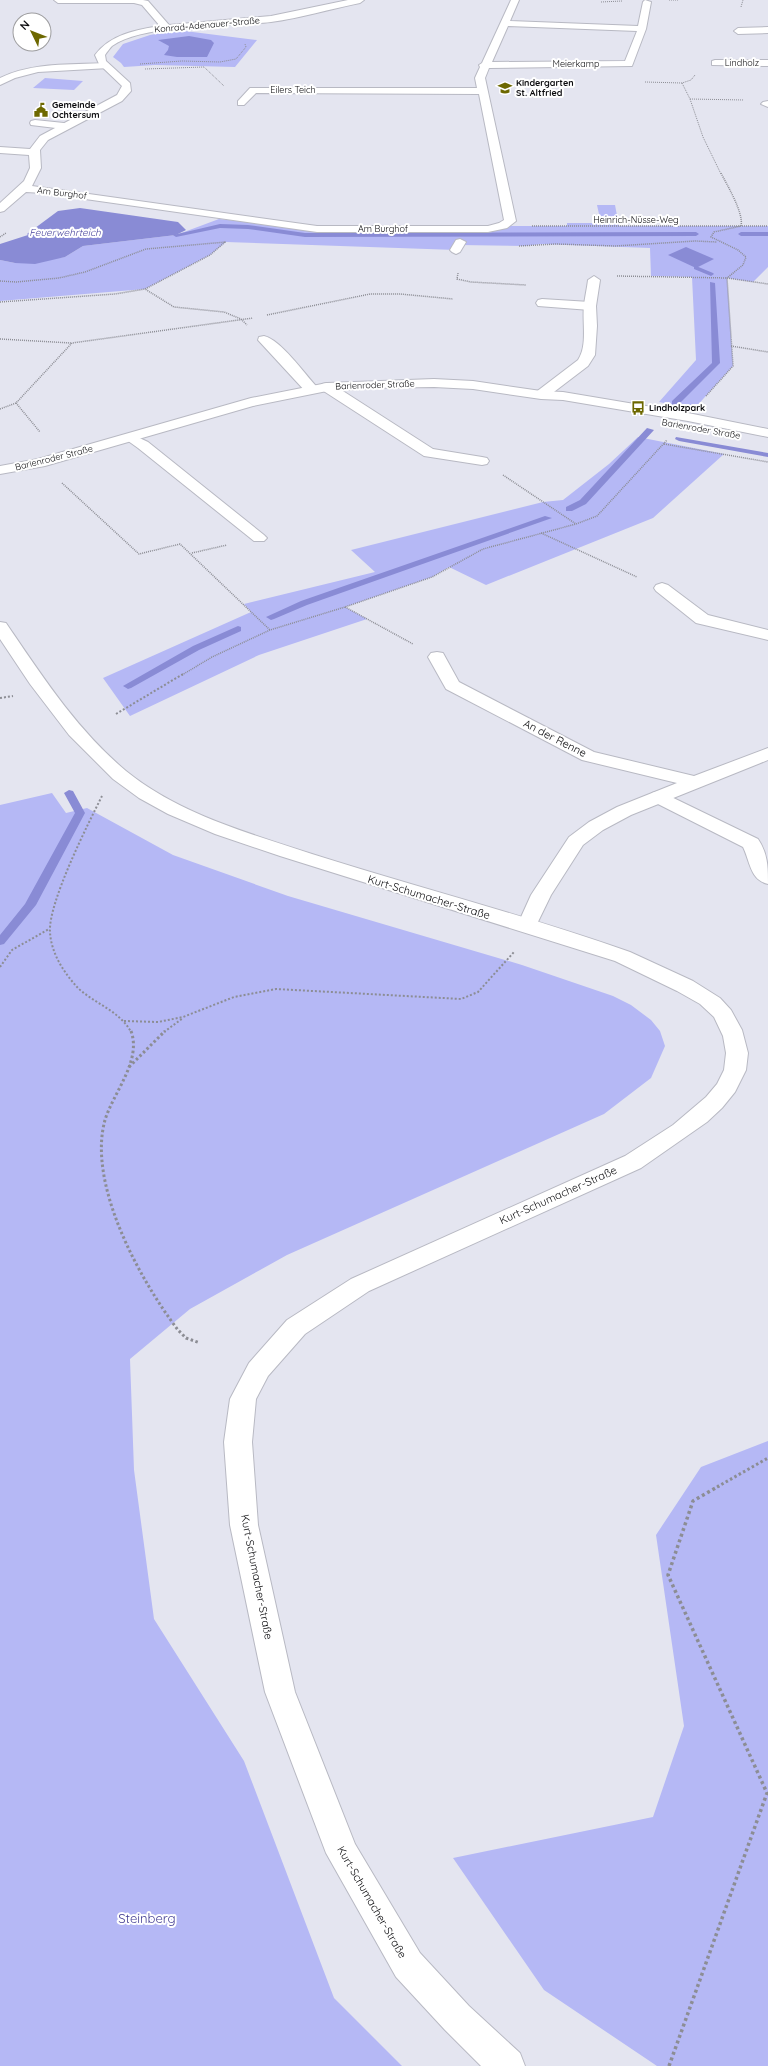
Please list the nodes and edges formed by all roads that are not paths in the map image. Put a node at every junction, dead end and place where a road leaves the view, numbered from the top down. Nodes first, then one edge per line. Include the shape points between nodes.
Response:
1 (58, 0) edge
2 (360, 0) edge
3 (515, 0) edge
4 (647, 2) dead end
5 (504, 23) junction
6 (166, 27) junction
7 (642, 29) junction
8 (768, 30) edge
9 (738, 31) dead end
10 (715, 63) dead end
11 (768, 63) edge
12 (484, 65) junction
13 (109, 68) junction
14 (0, 82) edge
15 (482, 91) junction
16 (241, 103) dead end
17 (35, 123) dead end
18 (64, 126) junction
19 (0, 150) edge
20 (35, 152) junction
21 (25, 189) junction
22 (0, 209) edge
23 (594, 280) road end
24 (542, 303) dead end
25 (590, 306) junction
26 (264, 340) road end
27 (327, 387) junction
28 (311, 389) junction
29 (541, 395) junction
30 (768, 433) edge
31 (130, 438) junction
32 (768, 441) edge
33 (482, 461) road end
34 (0, 470) edge
35 (258, 538) dead end
36 (662, 588) road end
37 (0, 627) edge
38 (768, 635) edge
39 (437, 657) road end
40 (768, 753) edge
41 (749, 761) junction
42 (768, 766) edge
43 (695, 782) junction
44 (659, 797) junction
45 (768, 878) edge
46 (527, 926) junction
47 (507, 2066) edge

1 - 6 street via 134,0 145,3
2 - 6 street, Konrad-Adenauer-Straße via 269,19
3 - 5 street
4 - 7 street, Meierkamp
5 - 7 street
5 - 12 street
6 - 13 street, Konrad-Adenauer-Straße via 131,35 106,45 100,55 102,62
7 - 12 street, Meierkamp via 629,64
8 - 9 street
10 - 11 street, Lindholz
12 - 15 street via 480,78
13 - 14 street via 33,70 10,76
13 - 18 street via 127,85 127,90 122,96
15 - 16 street, Eilers Teich via 253,90
15 - 21 street, Am Burghof via 510,221 503,226 458,239 317,229
17 - 18 street
18 - 20 street via 44,138
19 - 20 street
20 - 21 street via 36,168
21 - 22 street
23 - 25 street
24 - 25 street
25 - 29 street via 588,355 583,363
26 - 28 street
27 - 28 street, Barienroder Straße
27 - 29 street, Barienroder Straße via 434,383 473,385
27 - 33 street, Barienroder Straße via 429,452
28 - 31 street, Barienroder Straße via 251,402
29 - 30 street, Barienroder Straße via 638,408
29 - 32 street, Barienroder Straße via 634,417
31 - 34 street, Barienroder Straße via 40,463
31 - 35 street via 143,445
36 - 38 street via 702,619
37 - 46 street, Kurt-Schumacher-Straße via 43,690 86,745 114,771 143,792 175,810 260,843
39 - 43 street, An der Renne via 452,685 588,756
40 - 41 street
41 - 42 street
41 - 43 street
43 - 44 street
44 - 45 street via 752,843 760,868
44 - 46 street via 596,826 576,841 541,895
46 - 47 street, Kurt-Schumacher-Straße via 618,954 661,972 699,994 720,1010 735,1039 738,1055 733,1078 708,1109 672,1137 633,1162 360,1285 296,1327 258,1370 243,1399 238,1442 244,1525 280,1692 342,1853 408,1965 457,2018

